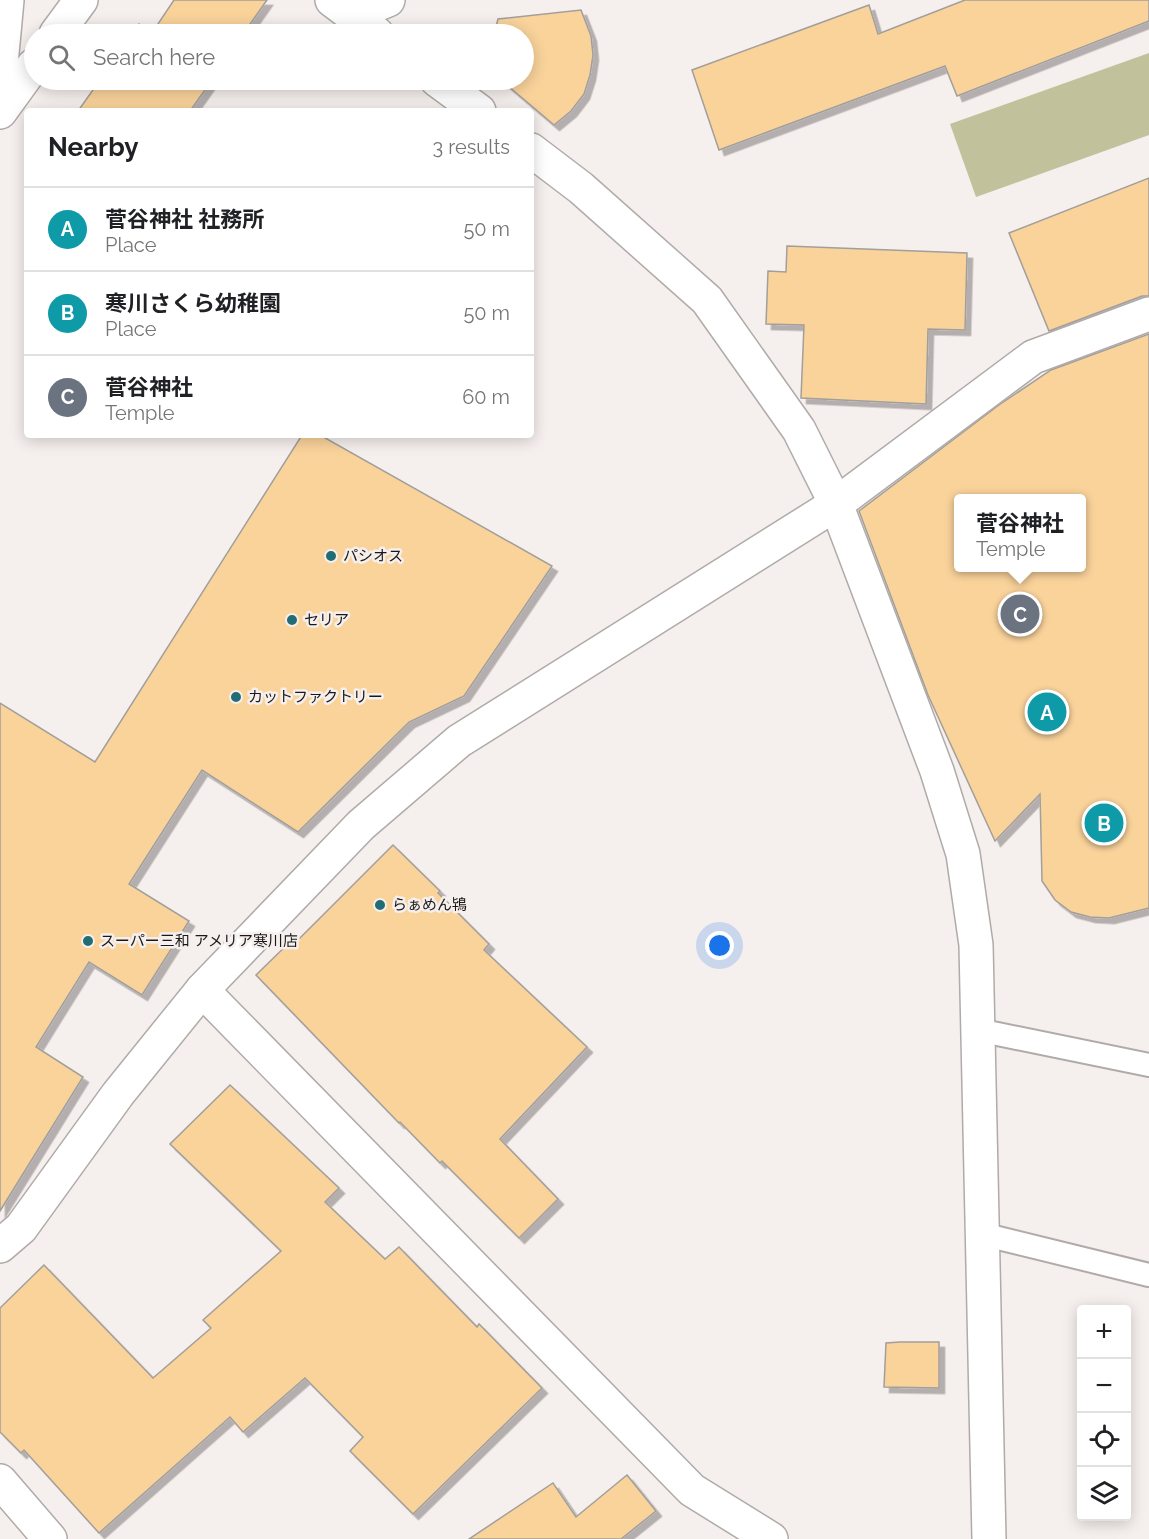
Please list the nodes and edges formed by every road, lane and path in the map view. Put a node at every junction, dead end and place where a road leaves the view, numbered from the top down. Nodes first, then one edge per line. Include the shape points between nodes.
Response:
1 (7, 0) edge
2 (81, 0) edge
3 (388, 0) edge
4 (354, 17) edge
5 (63, 24) edge
6 (0, 75) edge
7 (24, 79) edge
8 (451, 90) edge
9 (475, 108) edge
10 (0, 112) edge
11 (534, 152) edge
12 (1149, 314) edge
13 (836, 504) junction
14 (202, 990) junction
15 (978, 1030) junction
16 (1149, 1065) edge
17 (982, 1234) junction
18 (0, 1246) edge
19 (1149, 1275) edge
20 (0, 1481) edge
21 (50, 1539) edge
22 (771, 1539) edge
23 (989, 1539) edge

1 - 6 street
2 - 5 street
3 - 4 street
7 - 10 street
8 - 9 street
11 - 13 street via 581,188 707,300 799,430
12 - 13 street via 1033,357
13 - 14 street via 459,741 361,825
13 - 15 street via 937,771 963,854 976,945
14 - 18 street via 118,1094 21,1228
14 - 22 street via 692,1490
15 - 16 lane
15 - 17 street
17 - 19 lane
17 - 23 street
20 - 21 street

